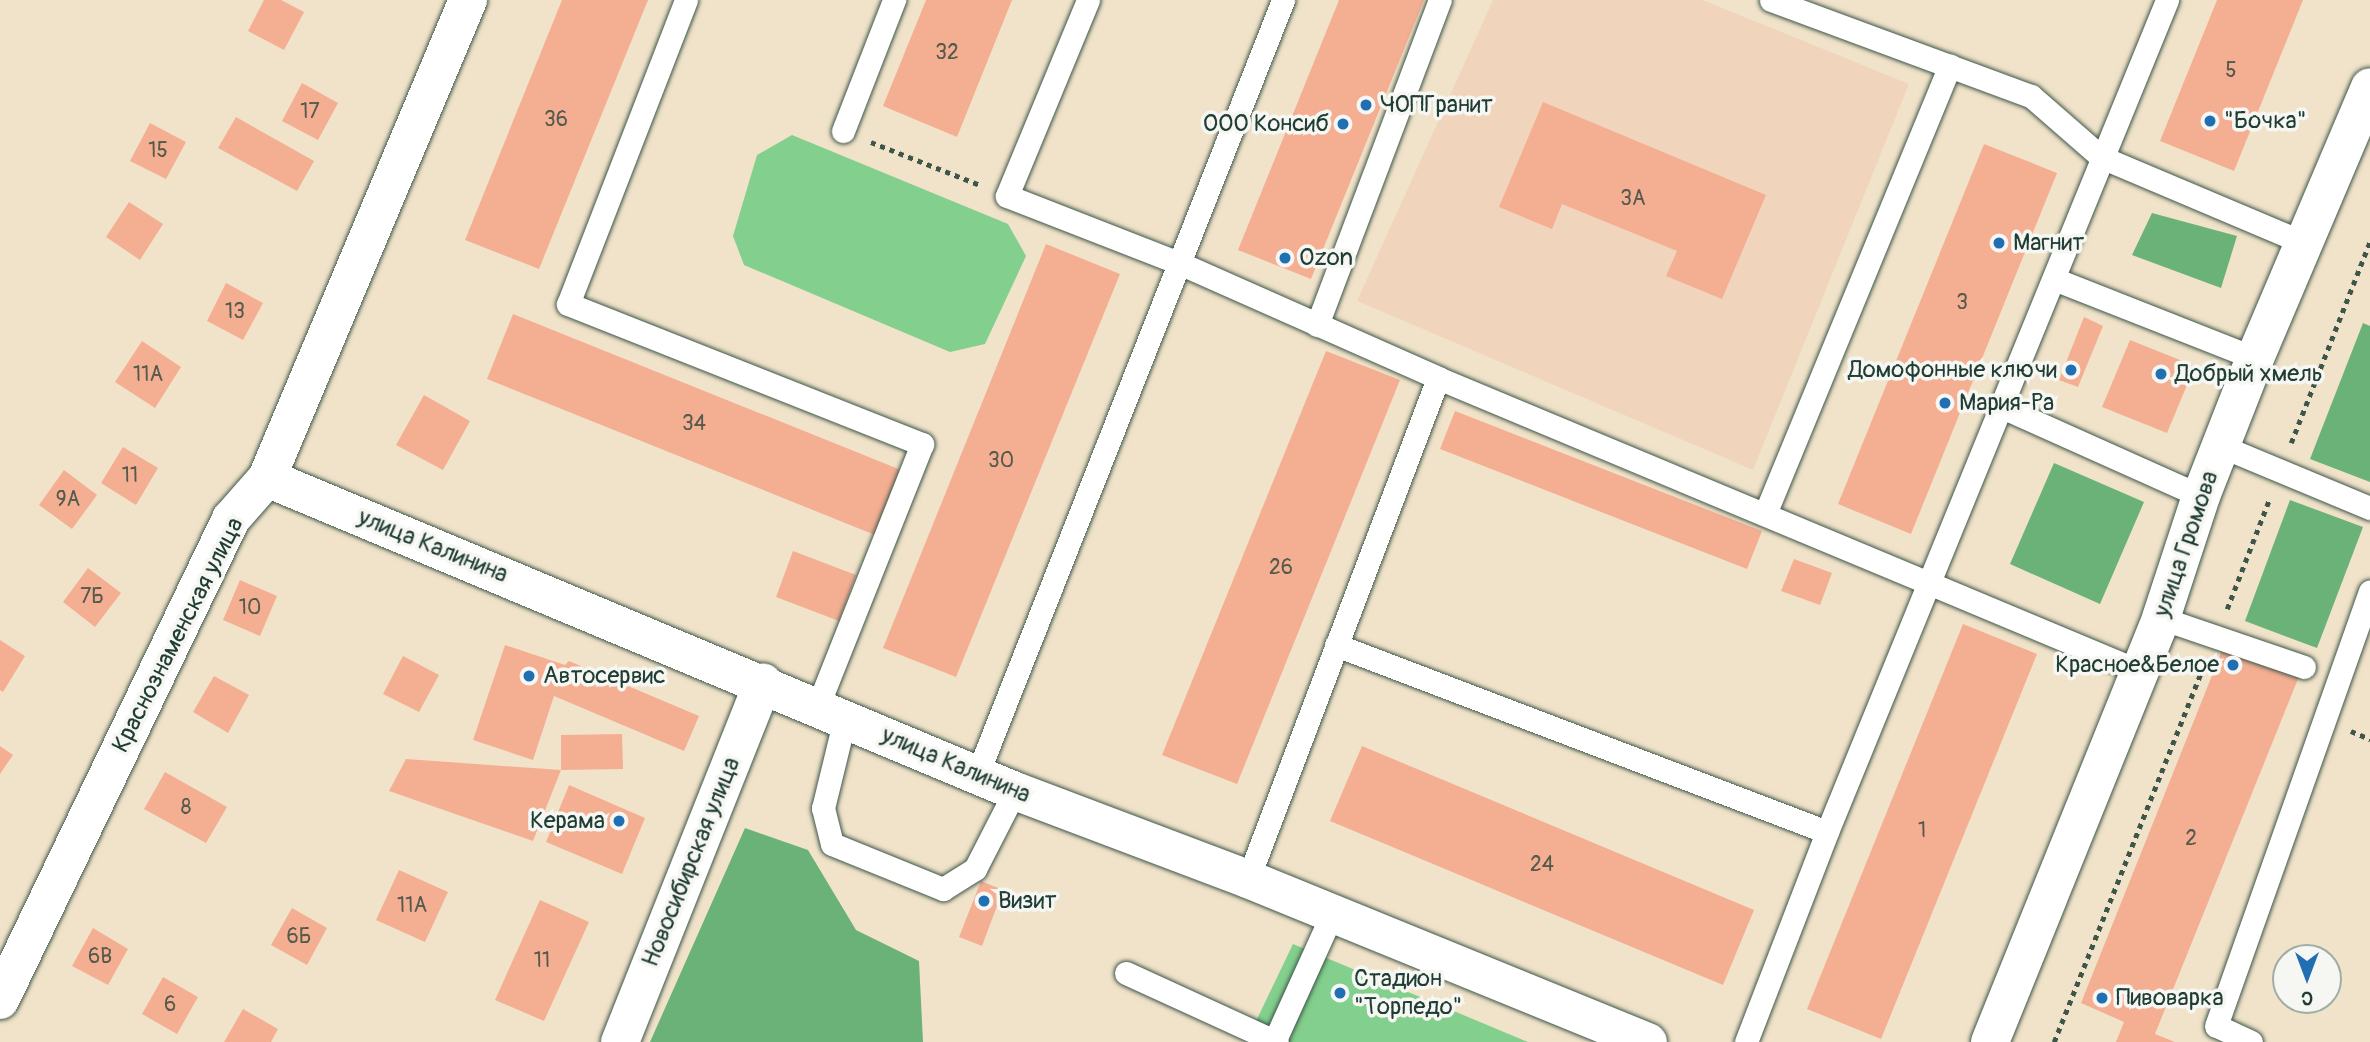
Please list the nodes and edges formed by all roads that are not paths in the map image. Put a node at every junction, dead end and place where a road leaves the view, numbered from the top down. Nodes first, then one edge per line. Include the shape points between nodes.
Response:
1 (468, 0) edge
2 (686, 0) edge
3 (894, 0) edge
4 (1088, 0) edge
5 (1283, 0) edge
6 (1440, 0) edge
7 (1771, 0) edge
8 (2167, 0) edge
9 (1950, 66) junction
10 (2370, 87) edge
11 (843, 131) road end
12 (2105, 159) junction
13 (2302, 242) junction
14 (1179, 263) junction
15 (2054, 279) junction
16 (1317, 325) junction
17 (2255, 358) junction
18 (1438, 379) junction
19 (2002, 407) junction
20 (2221, 446) junction
21 (267, 478) junction
22 (2201, 496) junction
23 (2370, 508) edge
24 (1765, 514) junction
25 (1929, 580) junction
26 (2370, 592) edge
27 (2161, 618) junction
28 (1336, 645) junction
29 (2304, 667) dead end
30 (2139, 671) junction
31 (763, 682) junction
32 (831, 712) junction
33 (977, 775) junction
34 (1015, 791) junction
35 (1827, 832) junction
36 (1248, 879) junction
37 (1332, 914) junction
38 (1126, 973) dead end
39 (0, 1000) edge
40 (620, 1042) edge
41 (1275, 1042) edge
42 (1648, 1042) edge
43 (1746, 1042) edge
44 (1990, 1042) edge
45 (2251, 1042) edge

1 - 21 street, Краснознаменская улица
2 - 32 lane via 568,304 922,444
3 - 11 lane
4 - 14 lane via 1007,196
5 - 14 lane
6 - 16 lane
7 - 9 lane
8 - 12 lane
9 - 12 lane via 2031,96
9 - 24 lane
10 - 13 street, улица Громова
12 - 13 lane
12 - 15 lane
13 - 17 street, улица Громова
14 - 16 lane
14 - 33 lane
15 - 17 lane
15 - 19 lane
16 - 18 lane
17 - 20 street, улица Громова
18 - 24 lane
18 - 28 lane
19 - 22 lane
19 - 25 lane
20 - 22 street, улица Громова
20 - 23 lane
21 - 31 street, улица Калинина
21 - 39 street, Краснознаменская улица via 231,519
22 - 27 street, улица Громова
24 - 25 lane
25 - 30 lane
25 - 35 lane
26 - 45 lane via 2216,1026
27 - 29 lane
27 - 30 street, улица Громова
28 - 35 lane
28 - 36 lane
30 - 44 street, улица Громова
31 - 32 street, улица Калинина
31 - 40 street, Новосибирская улица
32 - 33 street, улица Калинина
32 - 34 lane via 823,808 832,844 943,889 975,869
33 - 34 street, улица Калинина
34 - 36 street, улица Калинина
35 - 43 lane
36 - 37 street, улица Калинина
37 - 41 lane
37 - 42 street, улица Калинина
38 - 41 lane

